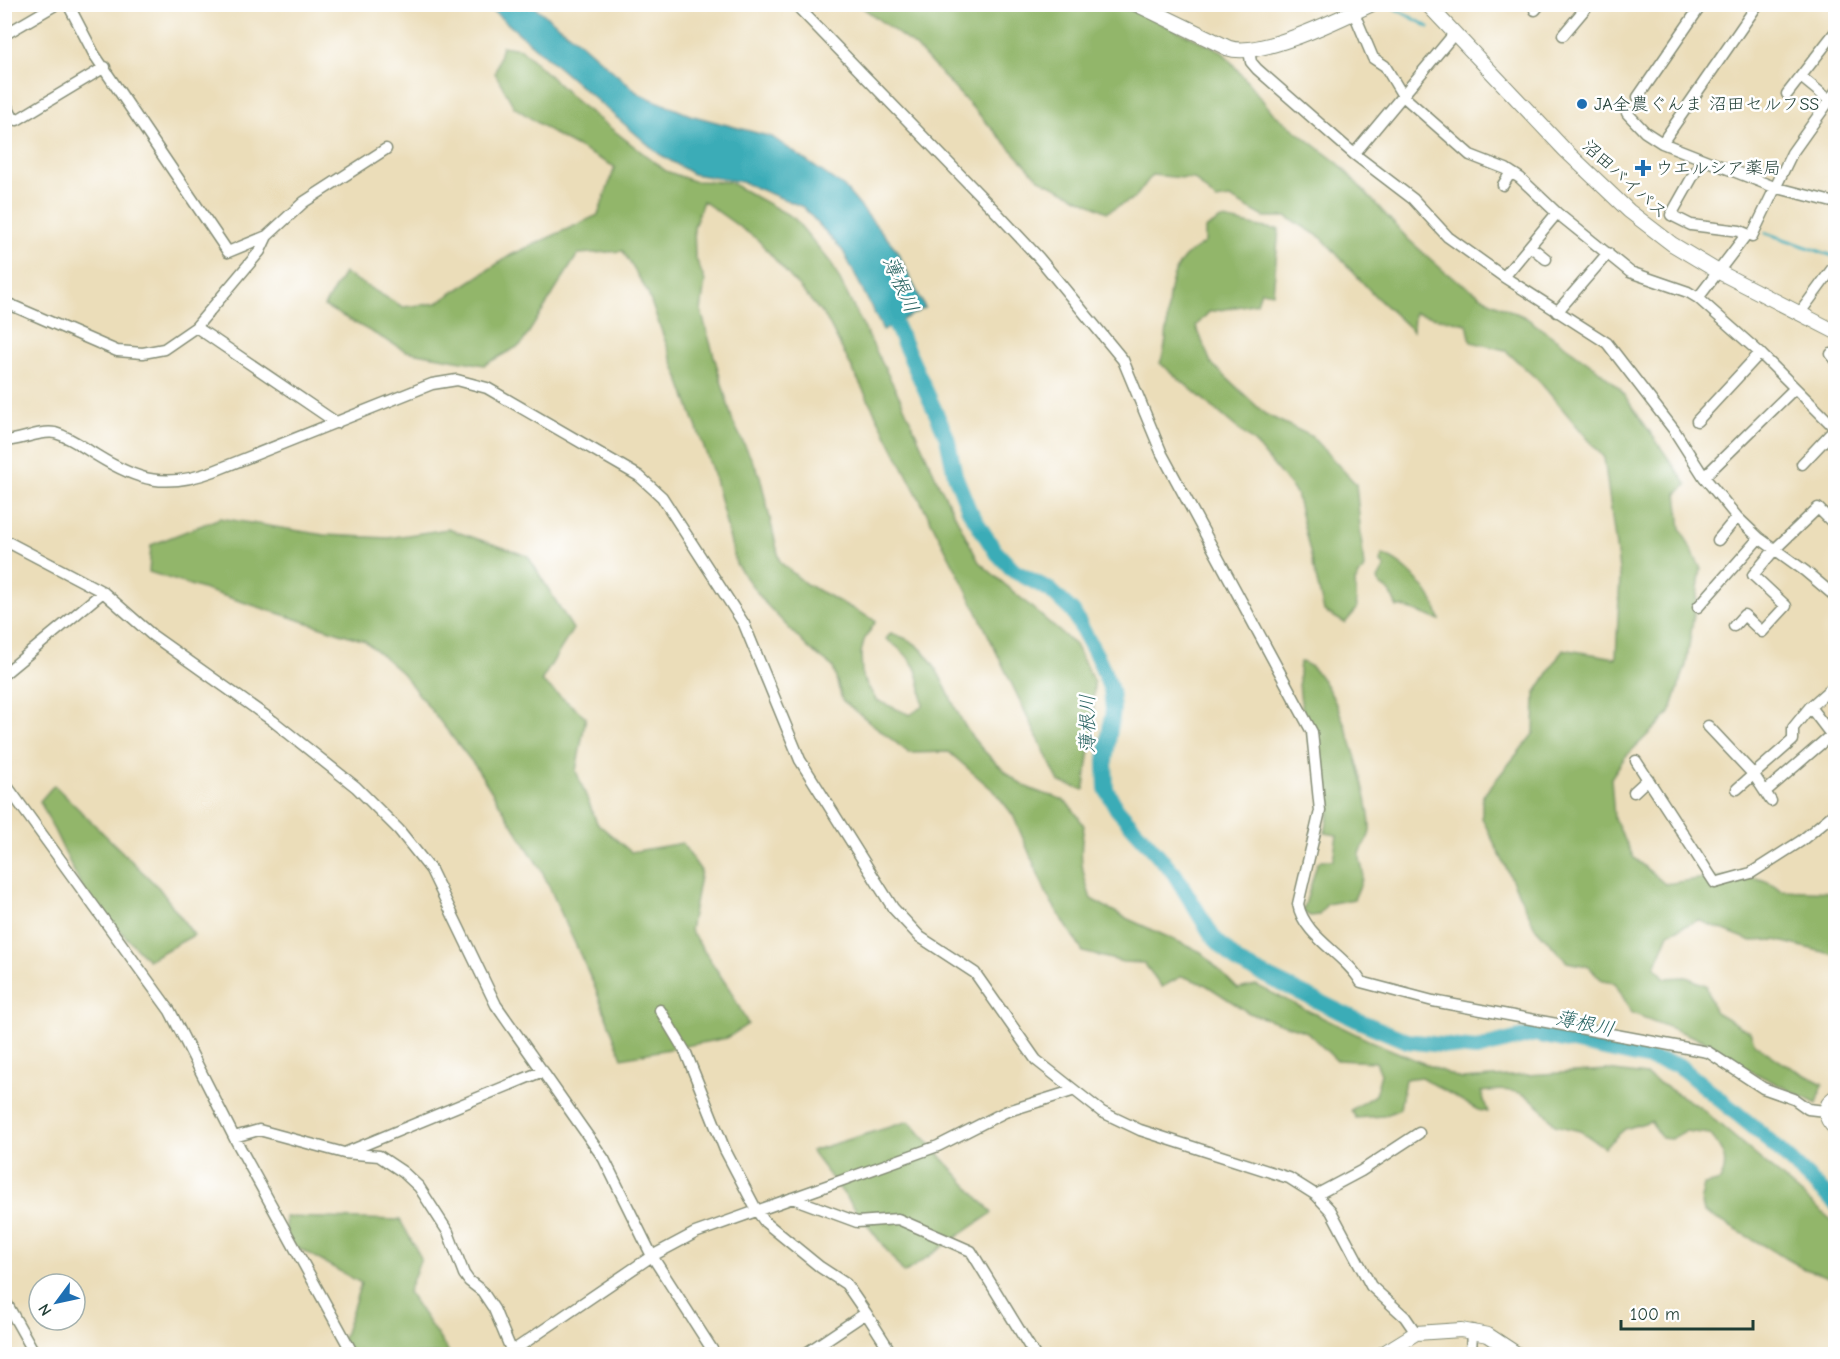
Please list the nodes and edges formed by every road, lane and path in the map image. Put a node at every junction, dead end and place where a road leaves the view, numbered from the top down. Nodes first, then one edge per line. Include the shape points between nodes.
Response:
1 (57, 4) edge
2 (68, 4) edge
3 (795, 4) edge
4 (1137, 4) edge
5 (1371, 4) edge
6 (1427, 4) edge
7 (1589, 4) edge
8 (1702, 4) edge
9 (1758, 4) edge
10 (1354, 13) junction
11 (1836, 32) edge
12 (1454, 34) junction
13 (1563, 35) dead end
14 (4, 36) edge
15 (1249, 51) junction
16 (105, 67) junction
17 (1802, 77) junction
18 (1787, 94) dead end
19 (1832, 95) edge
20 (1403, 96) junction
21 (1638, 97) dead end
22 (4, 101) edge
23 (1627, 113) dead end
24 (1662, 143) junction
25 (386, 149) dead end
26 (1354, 154) junction
27 (1702, 160) junction
28 (1511, 172) junction
29 (1503, 184) dead end
30 (1774, 187) junction
31 (1836, 203) edge
32 (1557, 213) junction
33 (1746, 235) junction
34 (267, 236) junction
35 (1530, 246) junction
36 (1608, 254) junction
37 (1546, 259) dead end
38 (1835, 266) edge
39 (1717, 271) junction
40 (1504, 277) junction
41 (1698, 298) junction
42 (4, 302) edge
43 (1557, 312) junction
44 (1799, 314) junction
45 (196, 327) junction
46 (1836, 332) edge
47 (1760, 353) junction
48 (1794, 389) junction
49 (1697, 421) dead end
50 (337, 423) junction
51 (1835, 429) edge
52 (4, 441) edge
53 (1802, 464) dead end
54 (1704, 477) junction
55 (1737, 517) junction
56 (1836, 526) edge
57 (1760, 538) junction
58 (4, 540) edge
59 (1718, 540) dead end
60 (1775, 549) junction
61 (103, 592) junction
62 (1836, 597) edge
63 (1698, 607) dead end
64 (1734, 626) dead end
65 (4, 674) edge
66 (1836, 684) edge
67 (1810, 707) junction
68 (1708, 726) dead end
69 (1833, 738) edge
70 (1636, 761) dead end
71 (1754, 775) junction
72 (1648, 779) junction
73 (4, 782) edge
74 (1737, 789) dead end
75 (1634, 792) dead end
76 (1836, 812) edge
77 (660, 1010) dead end
78 (543, 1071) junction
79 (1072, 1091) junction
80 (1836, 1096) edge
81 (1826, 1111) junction
82 (1836, 1129) edge
83 (1419, 1133) dead end
84 (234, 1137) junction
85 (344, 1153) junction
86 (1316, 1195) junction
87 (792, 1198) junction
88 (756, 1210) junction
89 (652, 1256) junction
90 (4, 1299) edge
91 (866, 1312) junction
92 (1472, 1330) junction
93 (1416, 1333) junction
94 (510, 1353) edge
95 (35, 1354) edge
96 (353, 1354) edge
97 (715, 1354) edge
98 (805, 1354) edge
99 (892, 1354) edge
100 (1034, 1354) edge
101 (1382, 1354) edge
102 (1471, 1354) edge
103 (1517, 1354) edge

1 - 14 street
2 - 16 street
3 - 81 street via 1012,228 1123,360 1162,454 1312,732 1320,811 1298,904 1300,914 1319,937 1353,968 1361,982 1433,1001 1708,1052 1763,1088 1794,1099 1808,1109
4 - 15 main road via 1228,48
5 - 10 main road
6 - 12 street, 沼田バイパス
7 - 13 street
8 - 21 street
9 - 24 street
10 - 15 main road
10 - 20 street via 1372,58 1385,66
11 - 17 street
12 - 20 street
12 - 39 street, 沼田バイパス via 1629,211 1672,244
15 - 26 street via 1254,65
16 - 22 street via 17,120
16 - 34 street via 228,252
17 - 18 street
17 - 19 street
19 - 30 street
20 - 26 street
20 - 28 street via 1476,160
23 - 24 street
24 - 27 street
25 - 34 street via 304,202
26 - 40 street via 1413,199 1448,237
27 - 30 street
27 - 33 street via 1671,215 1691,225
28 - 29 street
28 - 32 street
30 - 31 street
30 - 33 street via 1752,236
32 - 35 street
32 - 36 street
33 - 39 street
34 - 45 street via 260,251
35 - 37 street
35 - 40 street
36 - 41 street via 1630,272
36 - 43 street
38 - 44 street
39 - 41 street
39 - 44 street, 沼田バイパス
40 - 43 street
41 - 47 street
42 - 45 street via 117,351 143,353 164,349
43 - 54 street via 1607,343 1674,430
44 - 46 street, 沼田バイパス
45 - 50 street
47 - 48 street
47 - 49 street
48 - 51 street
48 - 54 street
50 - 52 street via 194,479 171,483 127,473 52,432
50 - 79 street via 432,384 470,382 487,388 651,486 733,604 800,760 894,908 920,937 975,973 1028,1052
51 - 53 street
54 - 55 street
55 - 57 street
55 - 59 street
56 - 60 street via 1818,508
57 - 60 street
57 - 63 street
58 - 61 street
60 - 62 street
60 - 64 street via 1753,575 1786,606 1762,632 1744,615
61 - 65 street
61 - 78 street via 152,635 273,721 356,787 399,830 431,870 496,1005
66 - 67 street
67 - 69 street
67 - 71 street via 1793,728 1793,740
68 - 71 street
69 - 71 street via 1768,796
70 - 72 street
71 - 74 street
72 - 75 street
72 - 76 street via 1715,883 1751,873 1801,841
73 - 84 street via 170,1011
77 - 88 street via 686,1053 725,1150
78 - 85 street
78 - 89 street via 604,1159
79 - 86 street via 1140,1131 1289,1178
79 - 87 street via 1005,1112 938,1146
80 - 81 street via 1828,1102
81 - 82 street via 1827,1119
83 - 86 street
84 - 85 street via 259,1130
84 - 96 street
85 - 94 street via 379,1156 419,1187 448,1232 464,1274 494,1309
86 - 93 street via 1331,1211 1371,1286 1405,1317
87 - 88 street
87 - 100 street via 857,1222 898,1219 971,1251
88 - 89 street via 695,1233
88 - 91 street via 765,1222 846,1284
89 - 94 street
89 - 97 street
90 - 95 street
91 - 98 street
91 - 99 street
92 - 93 street
92 - 102 street
92 - 103 street via 1488,1335
93 - 101 street

